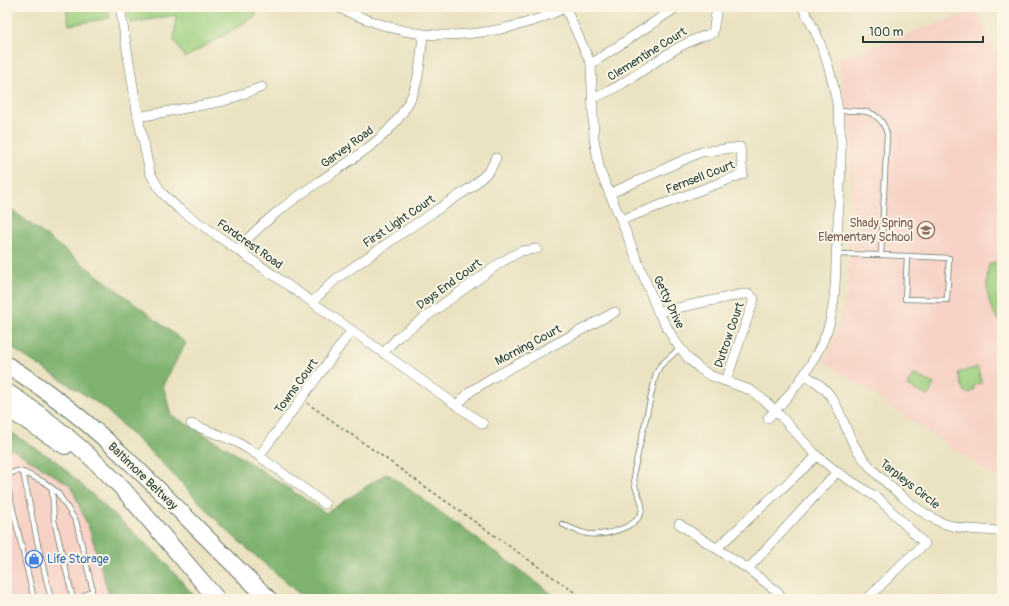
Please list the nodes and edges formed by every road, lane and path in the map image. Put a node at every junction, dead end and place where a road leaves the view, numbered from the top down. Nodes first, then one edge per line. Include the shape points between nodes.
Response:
1 (120, 7) edge
2 (337, 7) edge
3 (566, 7) edge
4 (677, 7) edge
5 (717, 7) edge
6 (802, 7) edge
7 (423, 34) junction
8 (590, 64) junction
9 (262, 87) dead end
10 (592, 98) junction
11 (838, 111) junction
12 (138, 117) junction
13 (496, 158) dead end
14 (609, 194) junction
15 (621, 220) junction
16 (238, 249) junction
17 (537, 249) dead end
18 (836, 254) junction
19 (882, 255) junction
20 (907, 256) junction
21 (312, 302) junction
22 (615, 312) dead end
23 (658, 312) junction
24 (352, 330) junction
25 (680, 348) junction
26 (383, 353) junction
27 (7, 365) edge
28 (805, 375) junction
29 (726, 381) junction
30 (7, 392) edge
31 (301, 399) junction
32 (457, 405) junction
33 (7, 410) edge
34 (775, 410) junction
35 (768, 418) dead end
36 (191, 424) dead end
37 (483, 424) dead end
38 (259, 456) junction
39 (817, 456) junction
40 (23, 472) junction
41 (836, 472) junction
42 (7, 475) edge
43 (7, 484) edge
44 (52, 489) junction
45 (325, 504) dead end
46 (562, 524) dead end
47 (679, 524) dead end
48 (155, 527) junction
49 (1002, 531) edge
50 (717, 548) junction
51 (748, 570) junction
52 (7, 587) edge
53 (10, 599) edge
54 (34, 599) edge
55 (51, 599) edge
56 (73, 599) edge
57 (79, 599) edge
58 (217, 599) edge
59 (269, 599) edge
60 (584, 599) edge
61 (783, 599) edge
62 (867, 599) edge

1 - 12 street, Fordcrest Road
2 - 7 street via 377,23
3 - 7 street via 539,19 503,29
3 - 8 street, Getty Drive
4 - 8 street, Clementine Court
5 - 10 street, Clementine Court via 713,33 682,44 620,86
6 - 11 street via 824,53
7 - 16 street, Garvey Road via 419,74 415,87 406,107 388,130 368,149 270,217
8 - 10 street, Getty Drive
9 - 12 street via 224,101
10 - 14 street, Getty Drive via 594,139 600,172
11 - 18 street via 841,156
11 - 19 lane via 873,113 885,127 887,134
12 - 16 street, Fordcrest Road via 150,173 158,187 179,209
13 - 21 street, First Light Court via 486,175 473,186 336,279
14 - 15 street, Getty Drive
14 - 15 street, Fernsell Court via 701,152 740,147 743,174
15 - 23 street, Getty Drive
16 - 21 street, Fordcrest Road
17 - 26 street, Days End Court via 521,251 500,263 398,336
18 - 19 lane
18 - 28 street via 834,305 823,342
19 - 20 lane
20 - 20 lane via 905,299 947,300 949,258
21 - 24 street, Fordcrest Road
22 - 32 street, Morning Court via 490,379 471,391
23 - 25 street, Getty Drive
23 - 29 street, Dutrow Court via 743,294 752,296 754,299
24 - 26 street, Fordcrest Road
24 - 31 street, Towns Court
25 - 29 street, Getty Drive via 699,368
25 - 46 lane via 660,366 652,388 634,471 635,487 642,506 641,515 629,526 597,534 587,534
26 - 32 street, Fordcrest Road
27 - 59 highway, Baltimore Beltway via 90,426
28 - 34 street
28 - 49 street, Tarpleys Circle via 820,385 832,399 860,456 870,468 916,508 950,525 980,531
29 - 34 street, Getty Drive via 750,390
30 - 48 highway, Baltimore Beltway via 51,422 85,451 122,488
31 - 38 street, Towns Court
31 - 60 path
32 - 37 street, Fordcrest Road
33 - 48 highway via 68,448 126,504
34 - 35 street
34 - 39 street, Getty Drive
36 - 38 street via 237,442
38 - 45 street
39 - 41 street, Getty Drive
39 - 50 street
40 - 42 lane via 17,471
40 - 44 lane
40 - 55 lane
41 - 51 street
41 - 62 street, Getty Drive via 879,499 925,544
43 - 54 lane
44 - 56 lane via 54,520
44 - 57 lane via 57,492 76,521 92,587 92,591
47 - 50 street
48 - 58 highway, Baltimore Beltway
50 - 51 street
51 - 61 street via 778,592
52 - 53 lane

